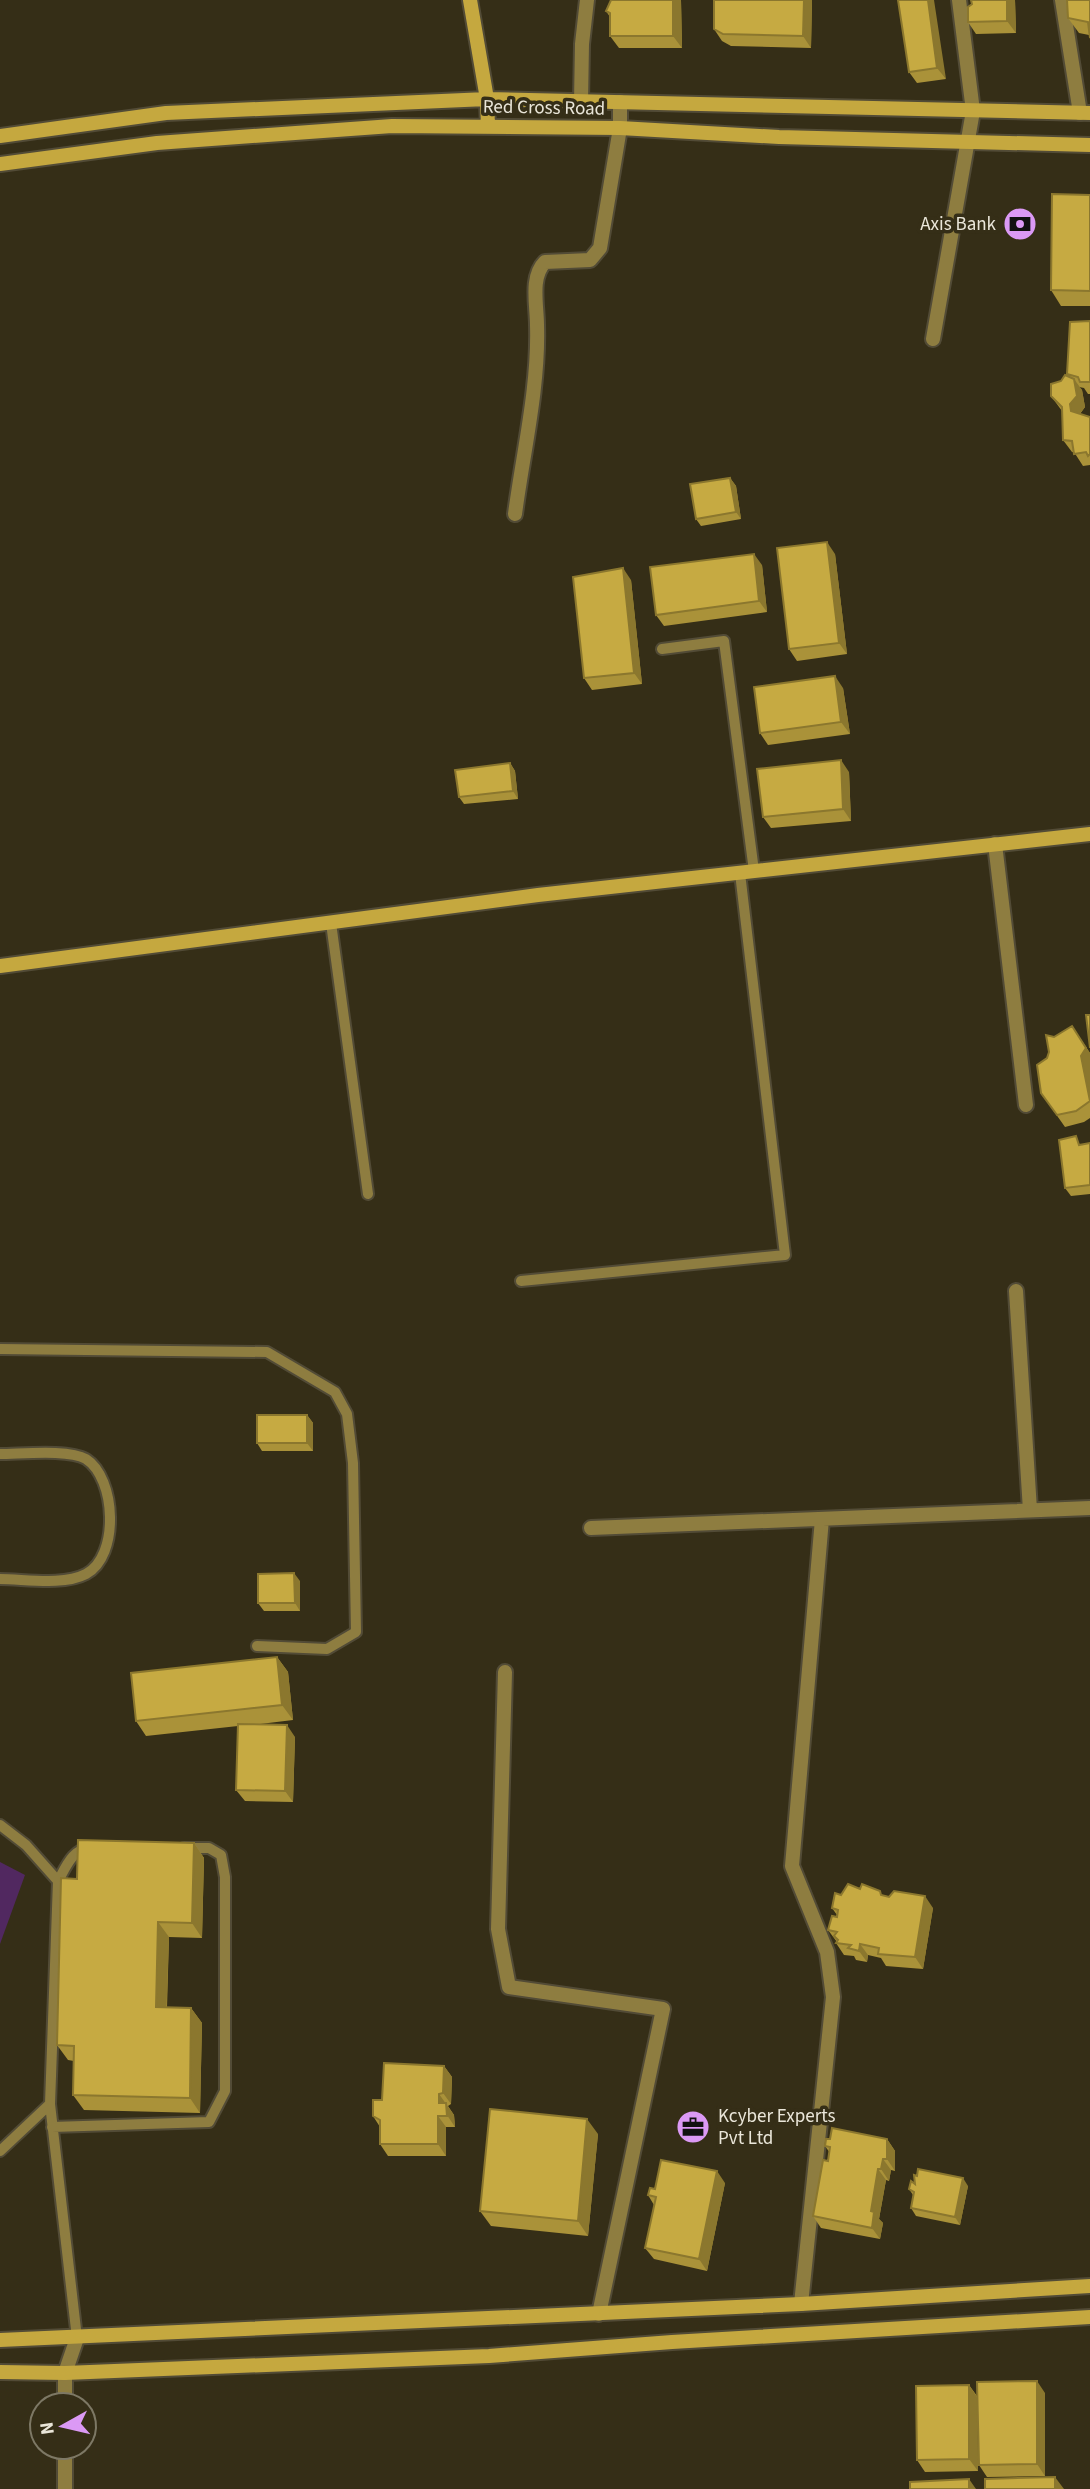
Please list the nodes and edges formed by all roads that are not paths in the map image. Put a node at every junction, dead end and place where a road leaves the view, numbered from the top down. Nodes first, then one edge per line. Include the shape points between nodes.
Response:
1 (470, 0) edge
2 (587, 0) edge
3 (959, 0) edge
4 (1062, 0) edge
5 (487, 99) junction
6 (581, 102) junction
7 (620, 102) junction
8 (973, 111) junction
9 (1085, 113) edge
10 (488, 127) junction
11 (620, 128) junction
12 (0, 136) edge
13 (968, 143) junction
14 (1090, 145) edge
15 (0, 164) edge
16 (933, 339) dead end
17 (515, 514) dead end
18 (662, 649) dead end
19 (1090, 834) edge
20 (995, 844) junction
21 (747, 872) junction
22 (331, 923) junction
23 (0, 966) edge
24 (1027, 1105) dead end
25 (368, 1194) dead end
26 (521, 1282) dead end
27 (1016, 1291) dead end
28 (0, 1349) edge
29 (0, 1454) edge
30 (1090, 1508) edge
31 (1030, 1510) junction
32 (822, 1519) junction
33 (591, 1528) dead end
34 (0, 1579) edge
35 (257, 1646) dead end
36 (505, 1672) dead end
37 (0, 1825) edge
38 (108, 1848) edge
39 (172, 1848) edge
40 (58, 1881) junction
41 (50, 2104) junction
42 (52, 2127) junction
43 (0, 2151) edge
44 (1090, 2286) edge
45 (801, 2304) junction
46 (599, 2314) junction
47 (1090, 2317) edge
48 (77, 2338) junction
49 (0, 2340) edge
50 (0, 2372) edge
51 (65, 2374) junction
52 (65, 2391) edge
53 (65, 2461) edge
54 (65, 2489) edge

1 - 5 street
2 - 6 street
3 - 8 street
4 - 9 street
5 - 6 street, Red Cross Road
5 - 10 street
5 - 12 street, Red Cross Road via 166,113
6 - 7 street, Red Cross Road
7 - 8 street, Red Cross Road
7 - 11 street
8 - 9 street, Red Cross Road
8 - 13 street
10 - 11 street, Red Cross Road
10 - 15 street, Red Cross Road via 391,126 157,143
11 - 13 street, Red Cross Road
11 - 17 street via 600,248 590,260 545,262 536,280 538,344
13 - 14 street, Red Cross Road
13 - 16 street
18 - 21 lane via 724,641
19 - 20 street
20 - 21 street
20 - 24 street
21 - 22 street
21 - 26 lane via 785,1255
22 - 23 street
22 - 25 lane
27 - 31 street
28 - 35 lane via 267,1352 335,1392 347,1414 353,1463 356,1632 327,1649
29 - 34 lane via 84,1458 100,1472 111,1528 105,1553 87,1574 55,1580
30 - 31 street
31 - 32 street
32 - 33 street
32 - 45 street via 792,1866 827,1952 833,1997
36 - 46 street via 498,1929 509,1987 663,2009
37 - 40 lane via 26,1845
38 - 40 lane via 83,1848
39 - 42 lane via 209,1848 221,1855 225,1877 225,2091 209,2122
40 - 41 lane
41 - 42 lane
41 - 43 lane
42 - 48 lane
44 - 45 street
45 - 46 street
46 - 48 street
47 - 51 street via 489,2356
48 - 49 street
48 - 51 street
50 - 51 street
51 - 52 street
53 - 54 street

